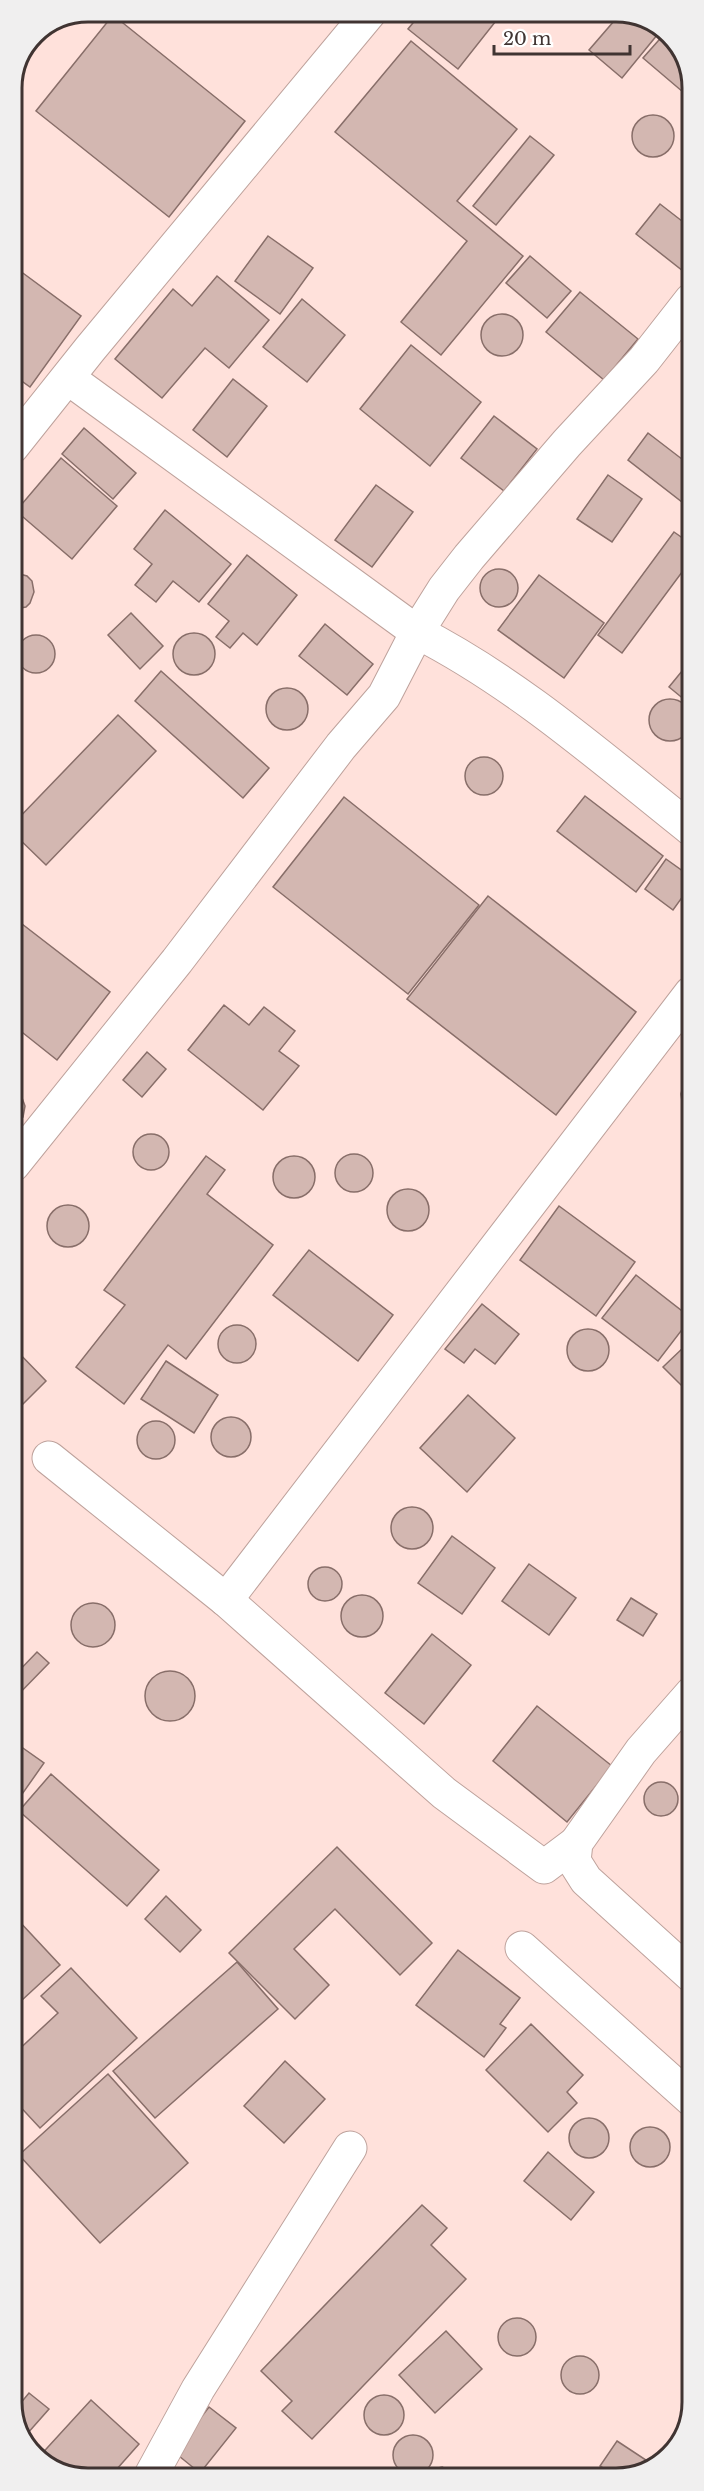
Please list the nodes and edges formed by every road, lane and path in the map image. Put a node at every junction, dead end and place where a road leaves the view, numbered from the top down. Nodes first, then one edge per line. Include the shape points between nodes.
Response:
1 (361, 23) edge
2 (682, 311) edge
3 (68, 378) junction
4 (23, 433) edge
5 (417, 632) junction
6 (682, 822) edge
7 (682, 1005) edge
8 (23, 1153) edge
9 (49, 1458) dead end
10 (225, 1600) junction
11 (682, 1704) edge
12 (576, 1843) junction
13 (522, 1948) dead end
14 (682, 1967) edge
15 (682, 2091) edge
16 (350, 2148) dead end
17 (155, 2468) edge

1 - 3 street
2 - 5 street via 644,360 493,527 444,589
3 - 4 street
3 - 5 street
5 - 6 street via 450,649 534,705
5 - 8 street via 384,696
7 - 10 street
9 - 10 street
10 - 12 street via 444,1793 544,1868
11 - 12 street via 641,1751
12 - 14 street via 574,1861 586,1880
13 - 15 street
16 - 17 street via 198,2389

